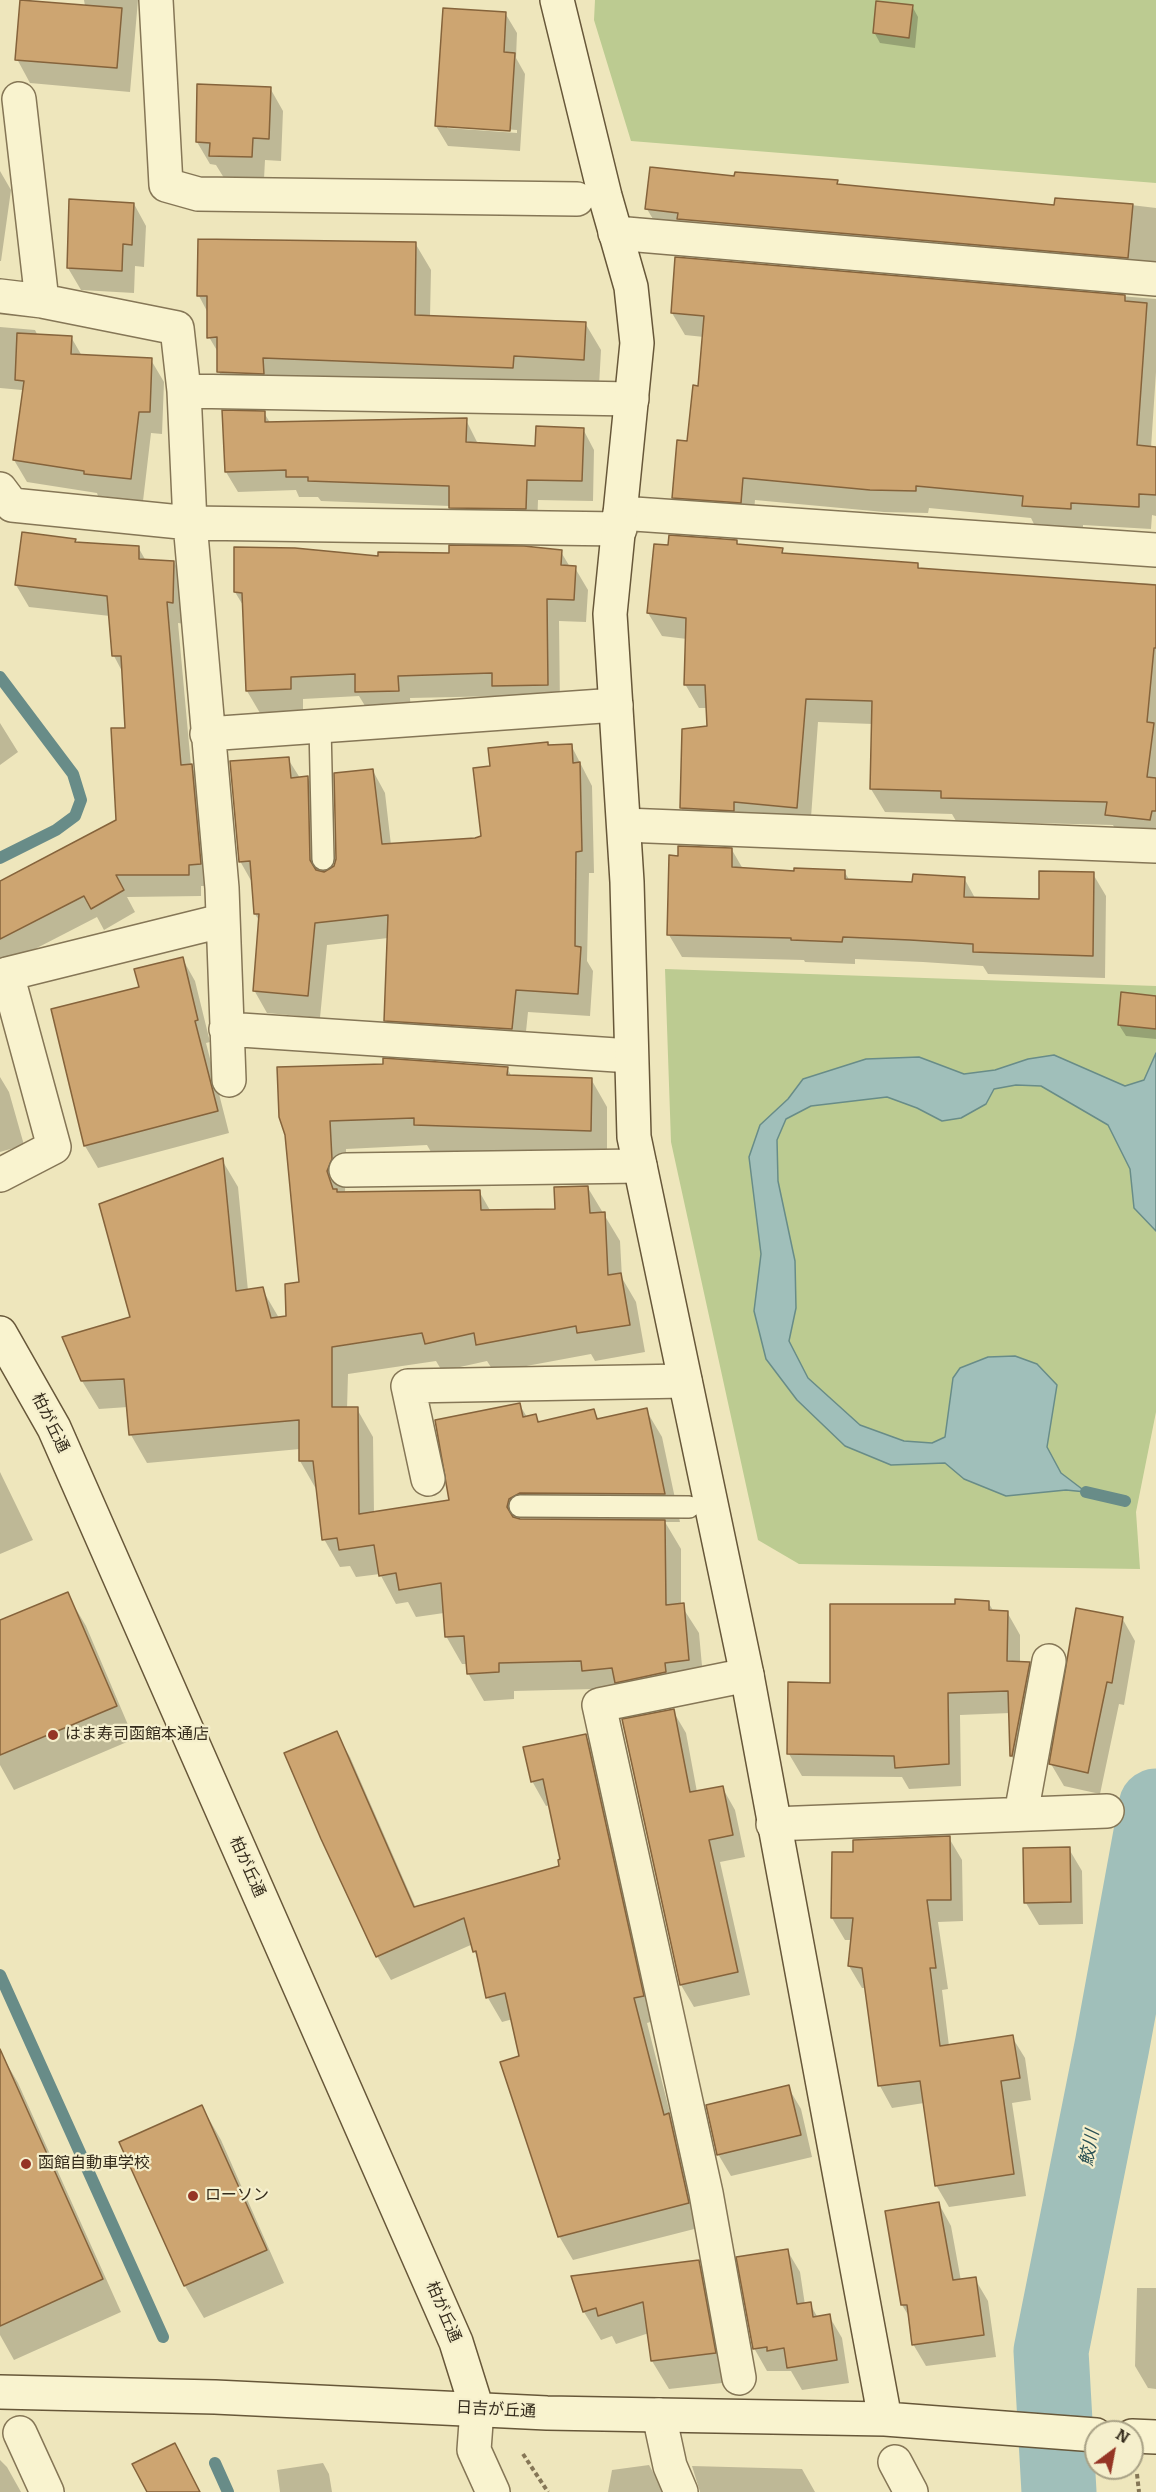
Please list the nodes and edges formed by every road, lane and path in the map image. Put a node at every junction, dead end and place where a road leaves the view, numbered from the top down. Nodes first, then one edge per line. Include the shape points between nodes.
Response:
1 (156, 0) edge
2 (557, 0) edge
3 (19, 99) dead end
4 (577, 200) dead end
5 (615, 233) junction
6 (1156, 279) edge
7 (0, 297) edge
8 (42, 301) junction
9 (184, 391) junction
10 (632, 399) junction
11 (0, 489) edge
12 (620, 521) junction
13 (190, 523) junction
14 (1156, 550) edge
15 (616, 705) junction
16 (320, 726) junction
17 (207, 734) junction
18 (624, 825) junction
19 (1156, 846) edge
20 (323, 859) dead end
21 (221, 921) junction
22 (226, 1029) junction
23 (631, 1056) junction
24 (229, 1080) dead end
25 (640, 1166) junction
26 (346, 1170) dead end
27 (0, 1174) edge
28 (0, 1333) edge
29 (685, 1381) junction
30 (429, 1479) dead end
31 (519, 1506) dead end
32 (689, 1507) dead end
33 (1049, 1661) dead end
34 (747, 1675) junction
35 (1107, 1811) dead end
36 (1021, 1814) junction
37 (773, 1824) junction
38 (739, 2378) dead end
39 (0, 2392) edge
40 (477, 2409) junction
41 (659, 2415) junction
42 (885, 2420) junction
43 (20, 2433) dead end
44 (1084, 2434) edge
45 (523, 2454) dead end
46 (895, 2462) dead end
47 (47, 2492) edge
48 (493, 2492) edge
49 (548, 2492) edge
50 (681, 2492) edge
51 (911, 2492) edge

1 - 4 street via 166,185 198,194
2 - 5 street
3 - 8 street
5 - 6 street
5 - 10 street via 631,287 637,343
7 - 8 street
8 - 9 street via 177,328
9 - 10 street
9 - 13 street
10 - 12 street
11 - 13 street via 12,505
12 - 13 street
12 - 14 street
12 - 15 street via 610,614
13 - 17 street
15 - 16 street
15 - 18 street
16 - 17 street
16 - 20 lane
17 - 21 street via 222,888
18 - 19 street
18 - 23 street
21 - 22 street
21 - 27 street via 7,974 54,1147
22 - 23 street
22 - 24 street
23 - 25 street via 634,1137
25 - 26 street
25 - 29 street
28 - 40 street, 柏が丘通 via 54,1428 456,2342
29 - 30 street via 408,1386
29 - 34 street
31 - 32 lane
33 - 36 street
34 - 37 street
34 - 38 street via 599,1705 706,2193
35 - 36 street
36 - 37 street
37 - 42 street
39 - 40 street, 日吉が丘通
40 - 41 street, 日吉が丘通
40 - 48 street via 474,2450
41 - 42 street, 日吉が丘通
41 - 50 street via 670,2466
42 - 44 street, 日吉が丘通
43 - 47 street
45 - 49 path
46 - 51 street

